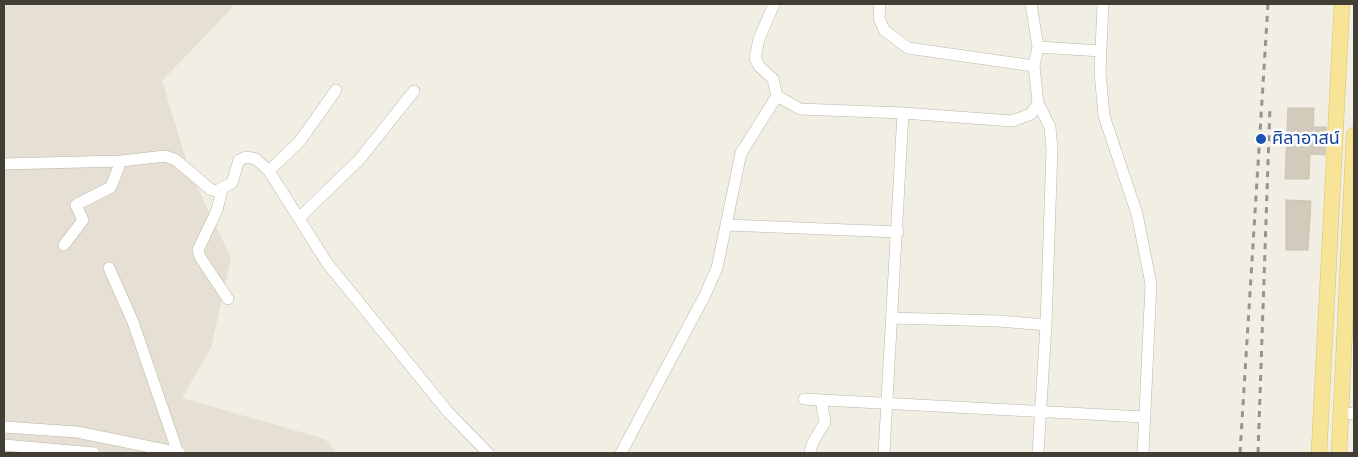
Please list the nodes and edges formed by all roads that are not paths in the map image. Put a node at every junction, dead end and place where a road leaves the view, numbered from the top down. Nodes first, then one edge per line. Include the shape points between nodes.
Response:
1 (774, 4) edge
2 (880, 4) edge
3 (1031, 4) edge
4 (1103, 4) edge
5 (1342, 4) edge
6 (1348, 26) edge
7 (1038, 47) junction
8 (1101, 51) junction
9 (1034, 66) junction
10 (336, 90) dead end
11 (414, 91) dead end
12 (777, 96) junction
13 (1038, 103) junction
14 (903, 113) junction
15 (1354, 135) edge
16 (1354, 147) edge
17 (121, 161) junction
18 (4, 164) edge
19 (269, 170) junction
20 (1353, 184) edge
21 (222, 189) junction
22 (299, 218) junction
23 (727, 225) junction
24 (898, 232) junction
25 (64, 245) dead end
26 (1351, 256) edge
27 (109, 268) dead end
28 (228, 299) dead end
29 (892, 318) junction
30 (1046, 325) junction
31 (1349, 348) edge
32 (804, 399) dead end
33 (821, 400) junction
34 (886, 403) junction
35 (1042, 412) junction
36 (1347, 413) edge
37 (1144, 417) junction
38 (4, 427) edge
39 (4, 445) edge
40 (94, 453) edge
41 (178, 453) edge
42 (488, 453) edge
43 (621, 453) edge
44 (810, 453) edge
45 (884, 453) edge
46 (1038, 453) edge
47 (1143, 453) edge
48 (1319, 453) edge
49 (1338, 453) edge

1 - 12 street via 759,39 755,58 758,66 773,79
2 - 9 street via 879,18 884,30 908,48
3 - 7 street
4 - 8 street
5 - 6 main road
6 - 48 main road
7 - 8 street
7 - 9 street
8 - 37 street via 1104,116 1137,214 1151,284
9 - 13 street
10 - 19 street via 300,141
11 - 22 street via 359,160
12 - 14 street via 800,109
12 - 23 street via 741,153
13 - 14 street via 1031,114 1012,121
13 - 30 street via 1050,127 1052,149
14 - 24 street
15 - 16 main road
16 - 20 main road
17 - 18 street
17 - 21 street via 165,156 176,160 210,189
17 - 25 street via 111,187 76,205 84,220
19 - 21 street via 256,159 246,157 236,165 232,182
19 - 22 street
20 - 26 main road
21 - 28 street via 217,210 198,250
22 - 42 street via 333,270 448,412
23 - 24 street
23 - 43 street via 717,268 705,296
24 - 29 street
26 - 31 main road
27 - 41 street via 133,322
29 - 30 street
29 - 34 street
30 - 35 street
31 - 36 main road
32 - 33 street
33 - 34 street
33 - 44 street via 825,422
34 - 35 street
34 - 45 street
35 - 37 street
35 - 46 street
36 - 49 main road
37 - 47 street
38 - 41 street via 77,432
39 - 40 street

